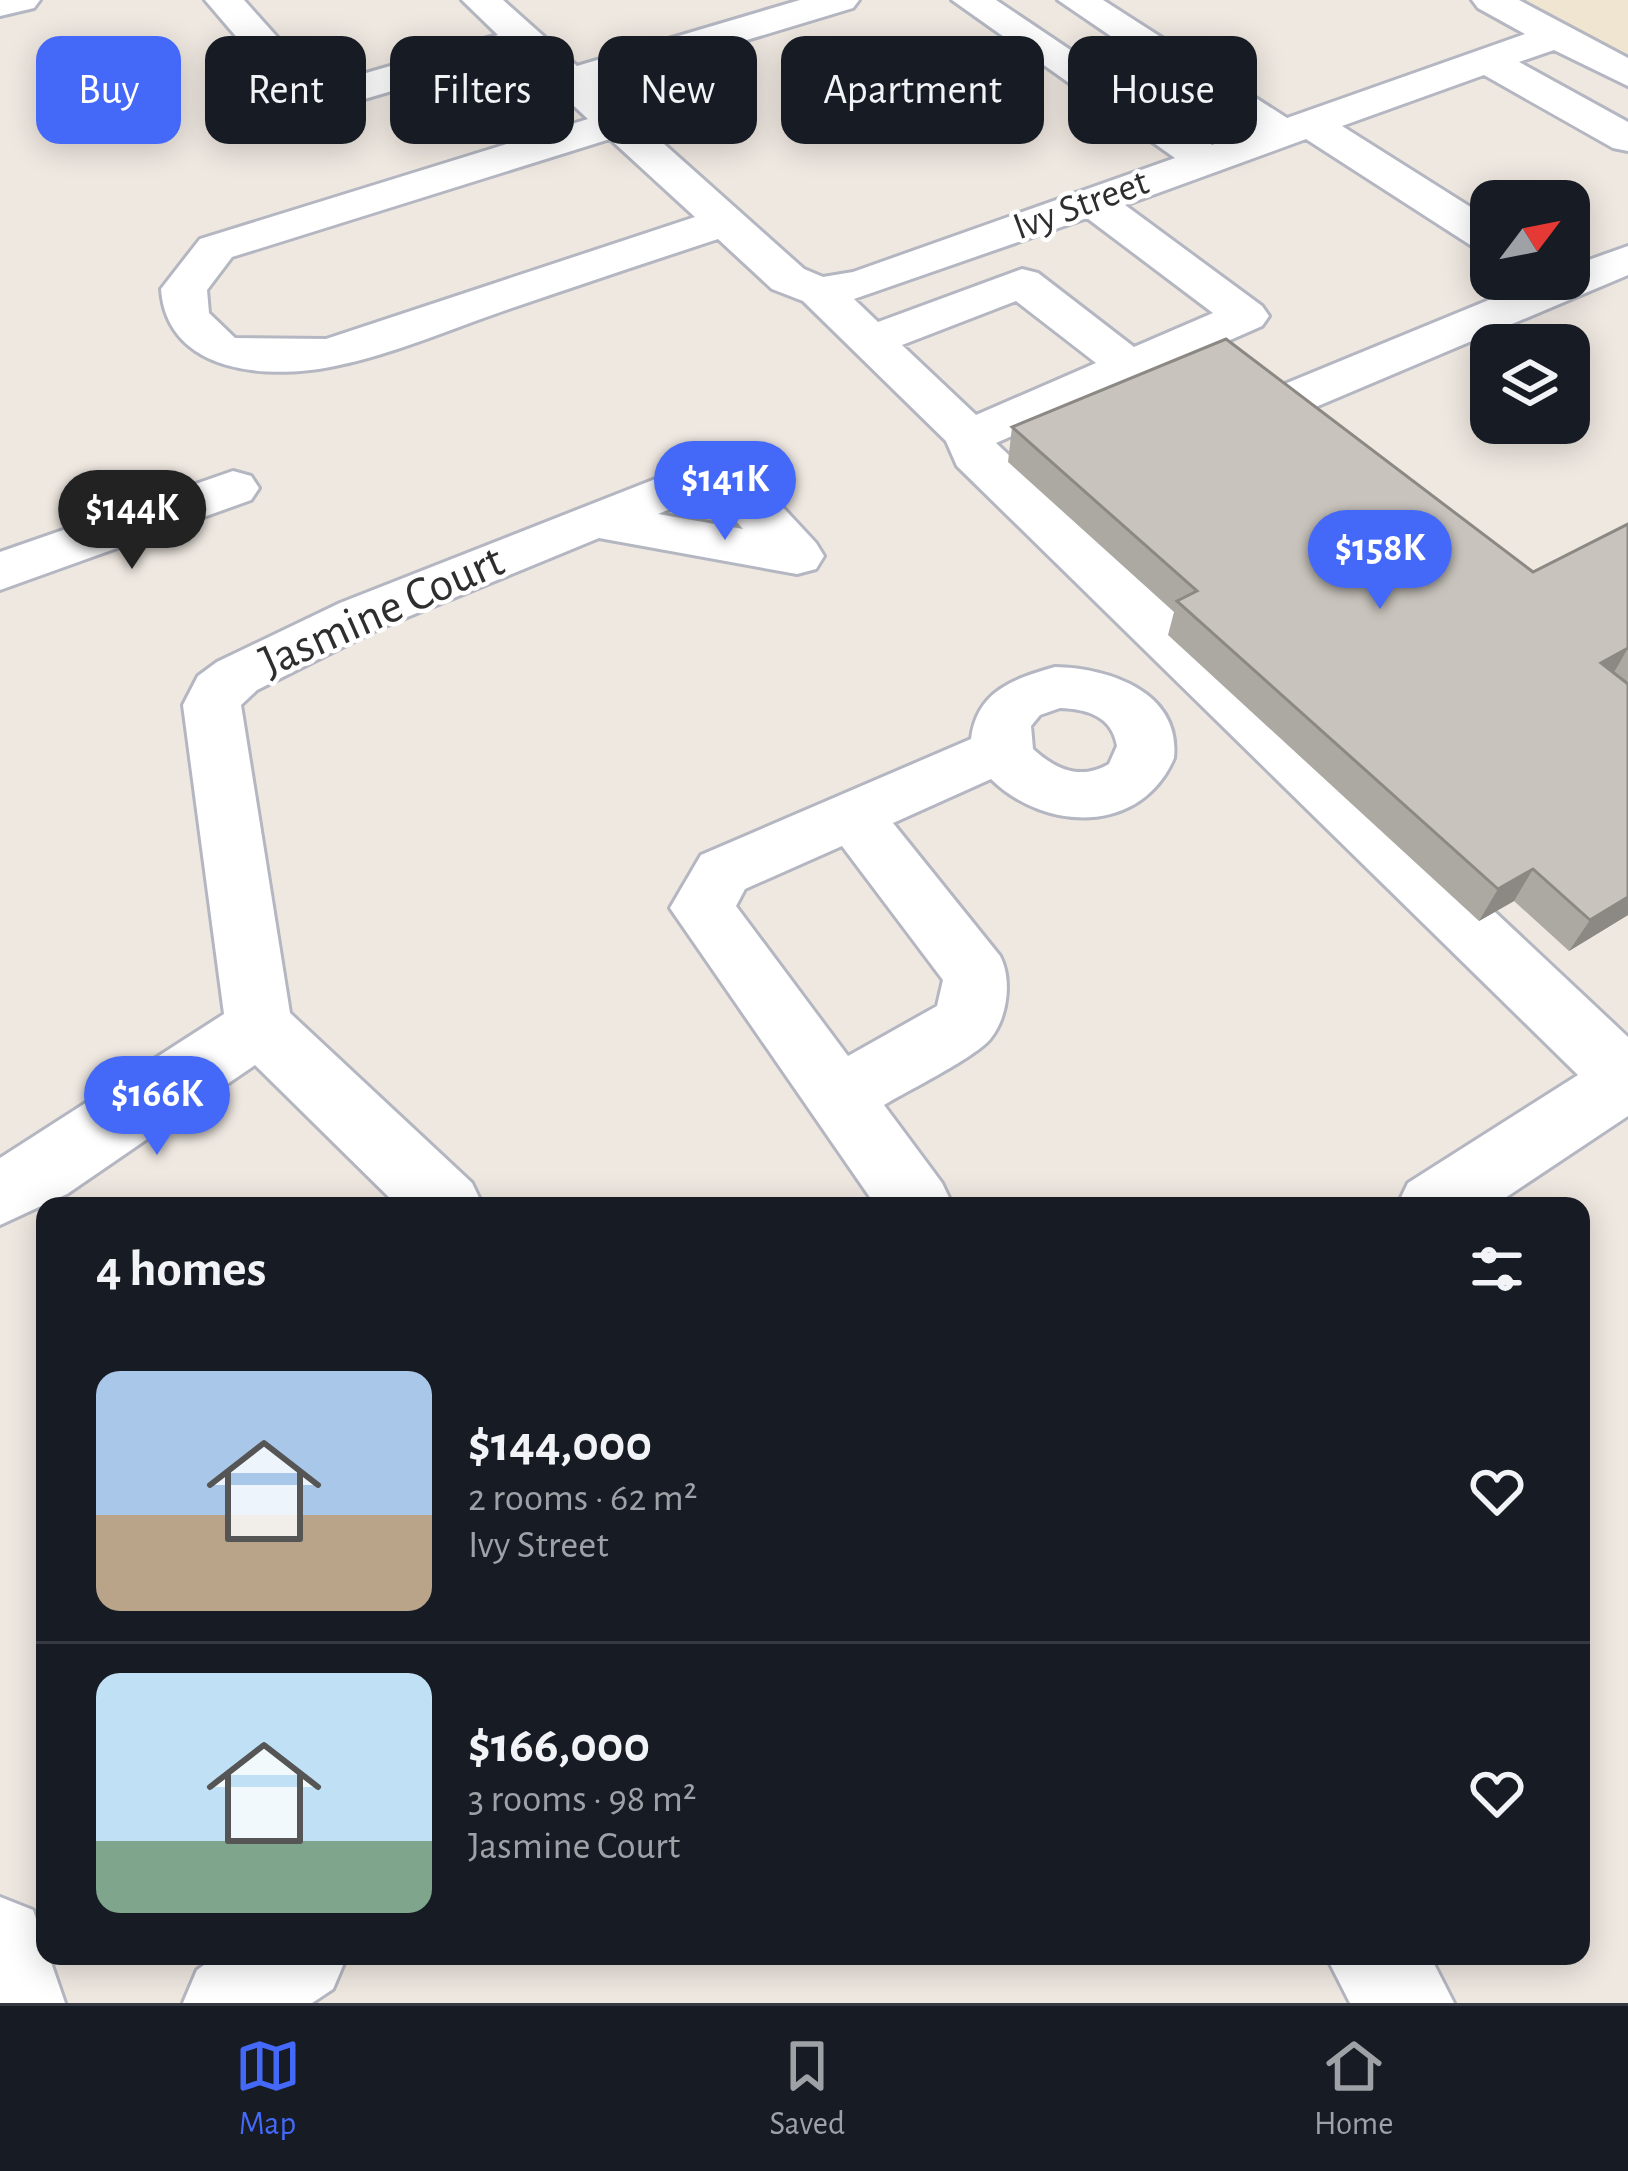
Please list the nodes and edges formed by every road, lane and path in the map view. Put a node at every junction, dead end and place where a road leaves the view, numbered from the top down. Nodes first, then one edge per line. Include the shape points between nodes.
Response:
1 (20, 0) edge
2 (224, 0) edge
3 (481, 0) edge
4 (840, 0) edge
5 (971, 0) edge
6 (1077, 0) edge
7 (1491, 0) edge
8 (0, 5) edge
9 (792, 6) edge
10 (520, 36) edge
11 (1556, 36) junction
12 (574, 61) joint
13 (1486, 61) junction
14 (1628, 74) edge
15 (390, 79) edge
16 (1435, 79) junction
17 (1528, 84) junction
18 (598, 97) edge
19 (1295, 129) junction
20 (598, 130) edge
21 (1628, 139) edge
22 (638, 144) edge
23 (1206, 160) junction
24 (1092, 201) junction
25 (724, 222) junction
26 (1470, 227) edge
27 (1628, 259) edge
28 (1590, 271) edge
29 (813, 289) junction
30 (1517, 300) edge
31 (870, 341) junction
32 (1130, 366) junction
33 (1282, 403) edge
34 (969, 436) junction
35 (233, 488) dead end
36 (598, 521) dead end
37 (0, 572) edge
38 (1000, 750) dead end
39 (852, 815) junction
40 (259, 1026) junction
41 (1628, 1079) edge
42 (837, 1097) junction
43 (0, 1193) edge
44 (438, 1197) edge
45 (910, 1197) edge
46 (1447, 1197) edge
47 (0, 1943) edge
48 (287, 1965) edge
49 (1380, 1965) edge
50 (18, 2003) edge
51 (230, 2003) edge
52 (1407, 2003) edge

1 - 8 street
2 - 15 street via 313,101
3 - 10 street
4 - 9 street
5 - 23 street
6 - 19 street
7 - 11 street
9 - 12 street via 737,30
11 - 13 street, Ivy Street
11 - 14 street
12 - 18 street
13 - 16 street, Ivy Street
13 - 17 street
16 - 17 street via 1475,102
16 - 19 street, Ivy Street
17 - 21 street
19 - 23 street, Ivy Street
19 - 26 street
20 - 25 street via 216,248 184,289 185,314 222,350 330,353
22 - 25 street
23 - 24 street, Ivy Street
24 - 29 street, Ivy Street via 862,284
24 - 32 street via 1246,316
25 - 29 street via 788,279
27 - 28 street
29 - 31 street
30 - 33 street
31 - 32 street via 1022,283
31 - 34 street
32 - 34 street
34 - 41 street via 975,455
35 - 37 street
36 - 40 street, Jasmine Court via 359,616 218,691 212,705
38 - 39 street
39 - 42 street via 977,975 966,1022
39 - 42 street via 723,872 702,908
40 - 43 street
40 - 44 street
41 - 46 street
42 - 45 street
47 - 50 street
48 - 51 street
49 - 52 street

